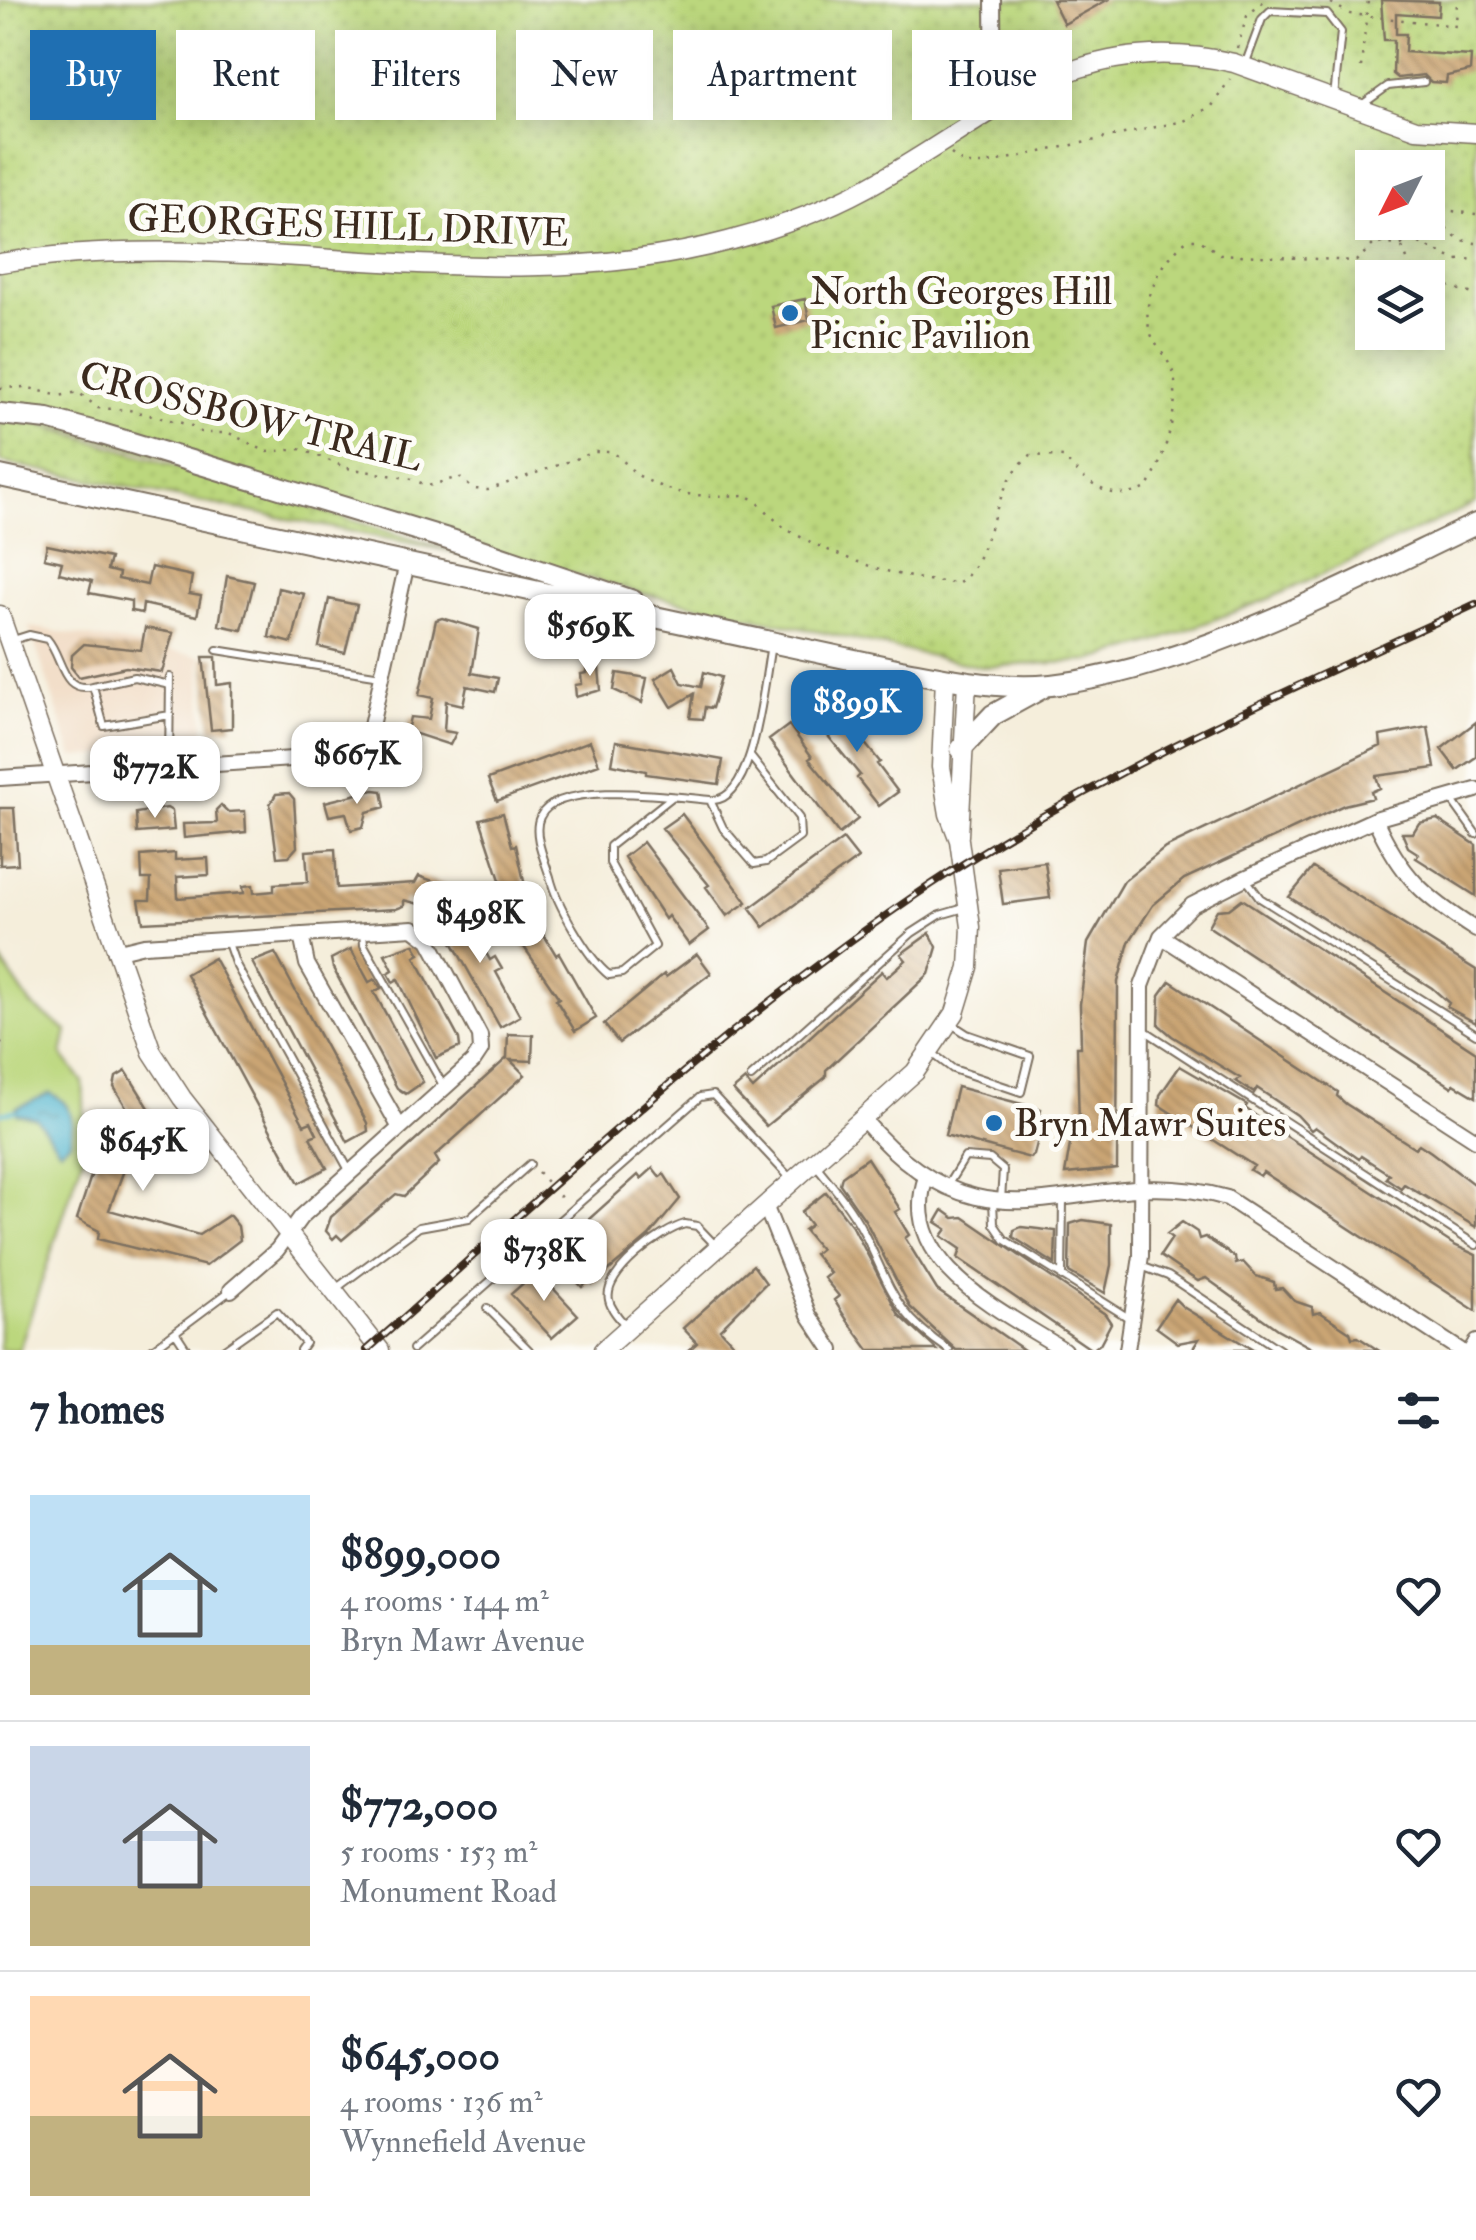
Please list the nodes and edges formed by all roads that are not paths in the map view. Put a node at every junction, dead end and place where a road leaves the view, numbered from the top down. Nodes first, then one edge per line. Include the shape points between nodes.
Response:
1 (993, 0) edge
2 (993, 30) edge
3 (1238, 62) junction
4 (1072, 70) edge
5 (1424, 82) dead end
6 (1334, 98) junction
7 (1358, 108) junction
8 (973, 120) edge
9 (1476, 133) edge
10 (0, 263) edge
11 (0, 414) edge
12 (0, 476) edge
13 (1476, 524) edge
14 (407, 564) junction
15 (0, 615) edge
16 (696, 625) junction
17 (9, 641) junction
18 (772, 642) junction
19 (216, 650) dead end
20 (383, 676) junction
21 (946, 678) junction
22 (967, 682) junction
23 (1048, 685) junction
24 (93, 686) junction
25 (170, 715) junction
26 (961, 749) junction
27 (750, 755) junction
28 (169, 767) junction
29 (54, 774) junction
30 (0, 778) edge
31 (1476, 790) edge
32 (672, 796) junction
33 (1451, 798) junction
34 (710, 800) junction
35 (1375, 819) junction
36 (1476, 834) edge
37 (959, 840) junction
38 (1245, 878) junction
39 (970, 907) junction
40 (362, 930) junction
41 (1476, 930) edge
42 (301, 935) junction
43 (1160, 936) junction
44 (227, 939) junction
45 (115, 952) junction
46 (950, 1023) junction
47 (1140, 1027) junction
48 (1476, 1034) edge
49 (932, 1052) junction
50 (750, 1077) dead end
51 (444, 1088) junction
52 (862, 1118) junction
53 (400, 1128) junction
54 (1476, 1140) edge
55 (813, 1162) junction
56 (530, 1164) road end
57 (350, 1173) junction
58 (926, 1177) junction
59 (792, 1180) junction
60 (946, 1187) junction
61 (1138, 1190) junction
62 (1064, 1200) junction
63 (997, 1201) junction
64 (766, 1205) junction
65 (288, 1234) junction
66 (1476, 1244) edge
67 (718, 1248) junction
68 (1140, 1266) junction
69 (1062, 1278) junction
70 (232, 1290) joint
71 (333, 1291) junction
72 (487, 1308) dead end
73 (1133, 1321) junction
74 (628, 1328) junction
75 (176, 1333) junction
76 (1476, 1342) edge
77 (413, 1349) edge
78 (151, 1350) edge
79 (188, 1350) edge
80 (223, 1350) edge
81 (300, 1350) edge
82 (380, 1350) edge
83 (529, 1350) edge
84 (604, 1350) edge
85 (832, 1350) edge
86 (949, 1350) edge
87 (1064, 1350) edge
88 (1128, 1350) edge
89 (1280, 1350) edge
90 (1460, 1350) edge
91 (1471, 1350) edge

1 - 2 street
3 - 4 street, GEORGES HILL DRIVE via 1178,54 1106,60
3 - 6 street, GEORGES HILL DRIVE
3 - 6 lane via 1270,12 1327,14 1342,32
5 - 7 lane via 1388,86
6 - 7 street, GEORGES HILL DRIVE
7 - 9 street, GEORGES HILL DRIVE via 1416,129
8 - 10 street, GEORGES HILL DRIVE via 818,211 656,256 518,268 190,250 86,252
11 - 16 main road via 48,419 255,480 583,582
12 - 14 main road
13 - 23 main road via 1222,637 1132,668
14 - 16 main road
14 - 20 street
15 - 17 street
16 - 18 main road
17 - 24 lane via 47,639 71,684
17 - 29 street
18 - 21 main road
18 - 27 lane
19 - 20 lane
20 - 28 street via 369,735 346,755
21 - 22 main road
21 - 37 street via 941,767
22 - 23 main road
22 - 26 street
23 - 26 main road via 993,715
24 - 25 lane via 104,726
24 - 25 lane via 134,677 170,681
25 - 28 lane
26 - 37 street
27 - 34 lane via 736,790
27 - 34 lane via 799,818 800,837 754,864 723,828
28 - 29 street
29 - 30 street
29 - 45 street
31 - 33 street
32 - 32 lane via 610,846 610,862 656,946 622,973 609,975 554,892 540,816 551,805 597,794
32 - 34 lane
33 - 35 street
33 - 36 lane
35 - 38 street
35 - 41 street via 1393,859 1426,898
37 - 39 street
38 - 43 street via 1192,905
38 - 48 lane via 1260,898
39 - 46 street via 969,967
39 - 50 lane via 912,933
40 - 42 street
40 - 51 lane via 364,945
40 - 51 street via 418,930 478,1031 481,1050
42 - 44 street
42 - 53 street via 307,964
43 - 47 street via 1144,974
43 - 54 street
44 - 45 street
44 - 57 lane
45 - 65 street via 161,1067
46 - 49 street
46 - 49 lane via 1030,1056 1021,1092 953,1069
47 - 61 street
47 - 66 lane
49 - 52 street
51 - 53 street
52 - 55 street
52 - 58 street
53 - 57 street
55 - 59 street
55 - 86 lane via 854,1216 896,1304
56 - 71 lane via 470,1218 419,1227
57 - 65 street
58 - 60 street
58 - 87 street via 919,1205 941,1262 975,1293
59 - 64 street
59 - 77 lane via 732,1112 713,1095 700,1097
60 - 63 street
60 - 63 lane via 965,1157 990,1160 1003,1170
61 - 62 street
61 - 68 street
61 - 90 street via 1188,1187 1227,1198
62 - 63 street
62 - 69 lane
63 - 69 lane via 998,1233
64 - 67 street
64 - 85 street via 802,1300
65 - 70 street
65 - 71 street
67 - 74 street
67 - 74 lane via 697,1226 685,1224 651,1242 608,1291
68 - 73 street
68 - 89 lane via 1168,1276
69 - 73 lane
70 - 75 lane
71 - 82 street
72 - 83 lane
73 - 88 street
74 - 84 street
75 - 78 lane
75 - 79 lane
76 - 91 street
80 - 81 lane via 276,1312 303,1340

